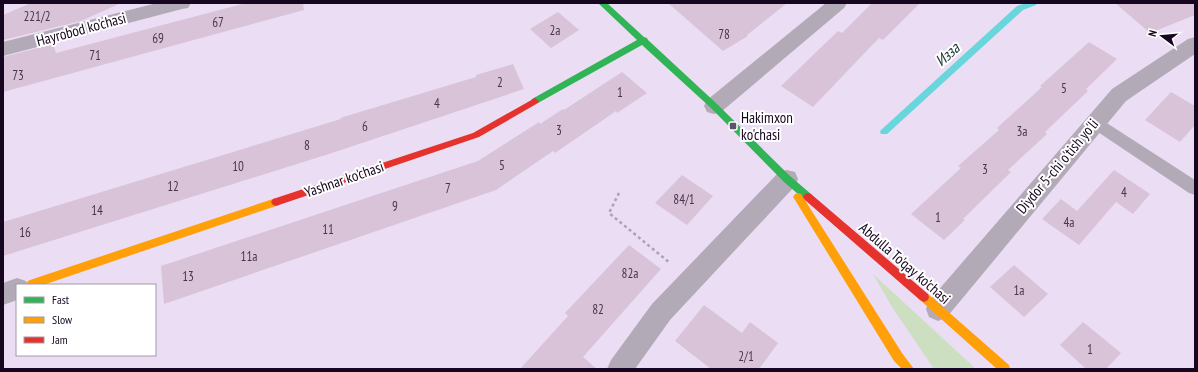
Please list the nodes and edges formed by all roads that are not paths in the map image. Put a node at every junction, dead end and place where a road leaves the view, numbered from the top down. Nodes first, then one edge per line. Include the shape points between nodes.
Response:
1 (182, 3) edge
2 (602, 3) edge
3 (838, 3) edge
4 (644, 40) junction
5 (1195, 44) edge
6 (3, 50) edge
7 (714, 106) junction
8 (1094, 122) junction
9 (786, 179) junction
10 (1195, 188) edge
11 (33, 284) edge
12 (16, 289) edge
13 (3, 294) edge
14 (938, 309) junction
15 (899, 365) edge
16 (620, 369) edge
17 (1005, 369) edge

1 - 6 street, Hayrobod ko'chasi
2 - 4 street, Abdulla To'qay ko'chasi
3 - 7 street
4 - 7 street, Abdulla To'qay ko'chasi
4 - 11 street, Yashnar ko'chasi via 476,135
5 - 8 street, Diydor 5-chi o'tish yo'li via 1118,95
7 - 9 street, Abdulla To'qay ko'chasi
8 - 10 lane
8 - 14 street, Diydor 5-chi o'tish yo'li
9 - 14 street, Abdulla To'qay ko'chasi
9 - 15 street, Abdulla To'qay ko'chasi
9 - 16 street via 661,312
12 - 13 street
14 - 17 street, Abdulla To'qay ko'chasi

